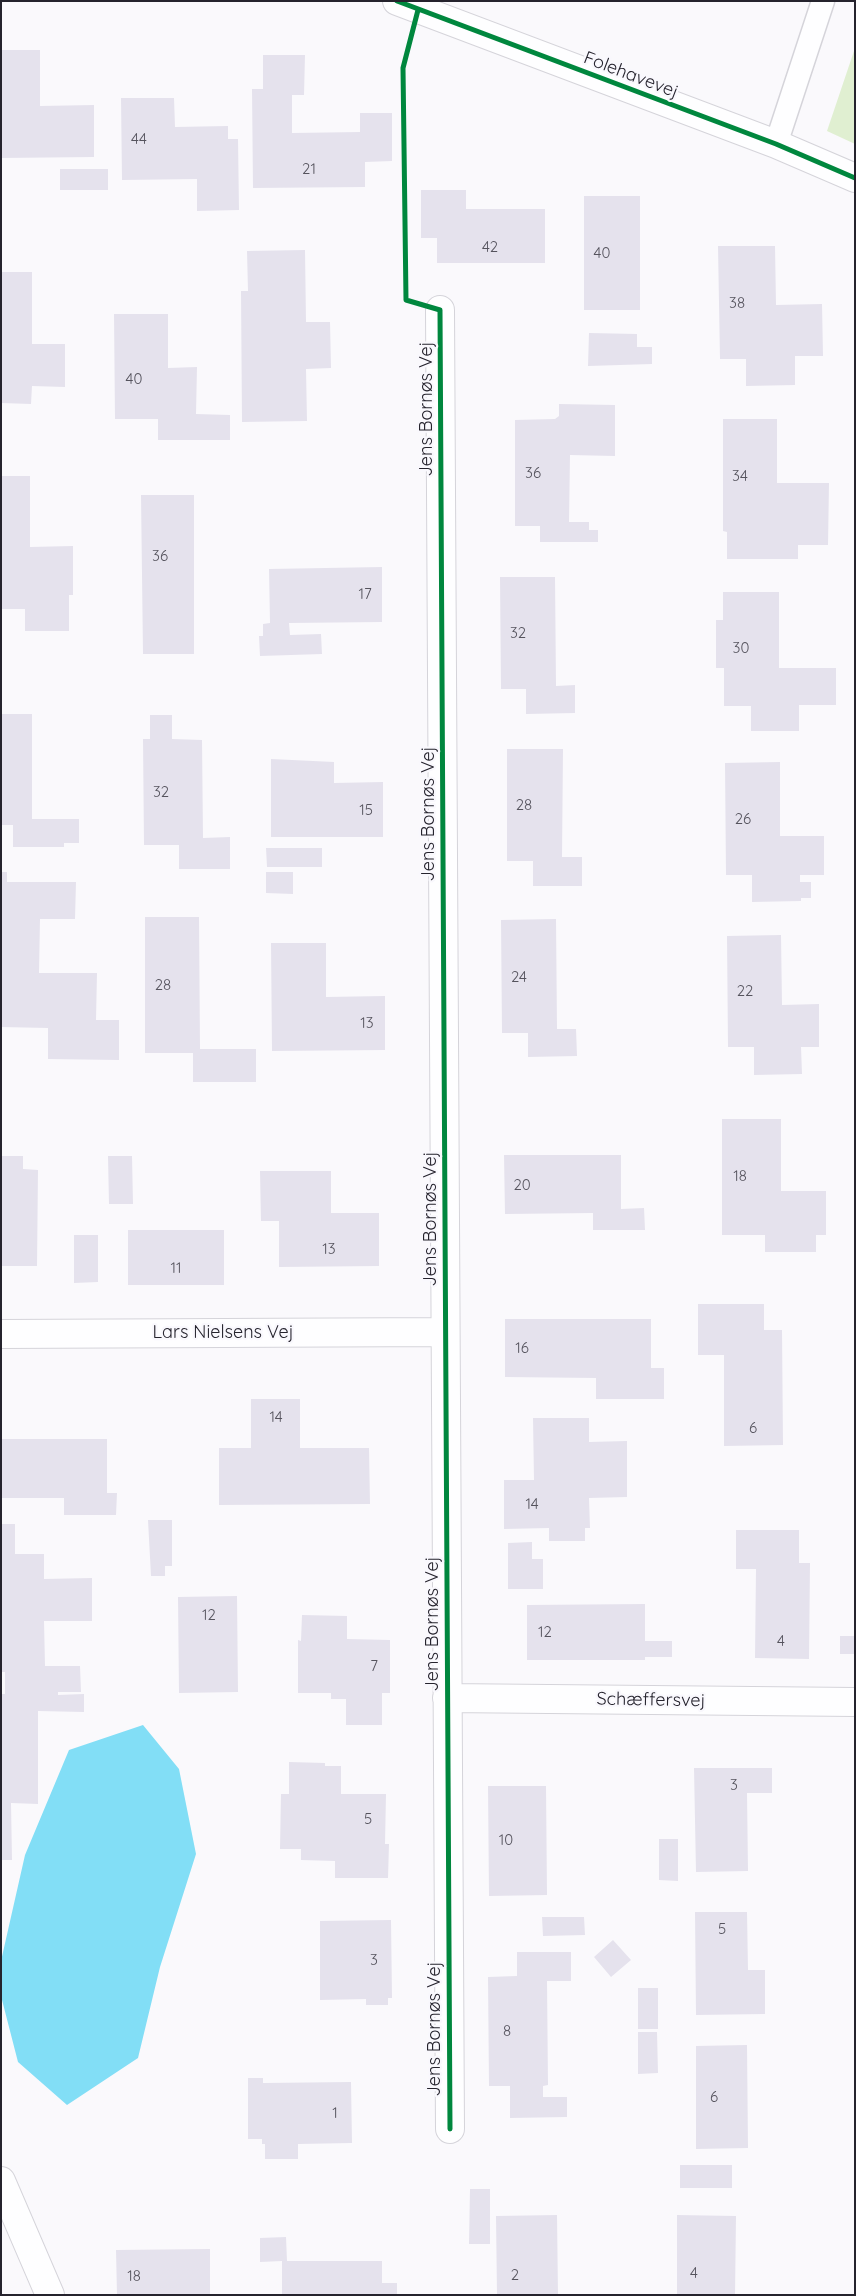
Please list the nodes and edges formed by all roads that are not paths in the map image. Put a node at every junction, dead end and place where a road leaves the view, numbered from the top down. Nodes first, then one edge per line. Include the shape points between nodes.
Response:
1 (397, 1) edge
2 (823, 1) edge
3 (776, 144) junction
4 (855, 178) edge
5 (440, 310) dead end
6 (445, 1332) junction
7 (1, 1334) edge
8 (447, 1698) junction
9 (855, 1702) edge
10 (450, 2128) dead end
11 (1, 2181) edge
12 (50, 2295) edge

1 - 3 street, Folehavevej
2 - 3 lane
3 - 4 street, Folehavevej
5 - 6 street, Jens Bornøs Vej
6 - 7 street, Lars Nielsens Vej
6 - 8 street, Jens Bornøs Vej
8 - 9 street, Schæffersvej
8 - 10 street, Jens Bornøs Vej
11 - 12 street

